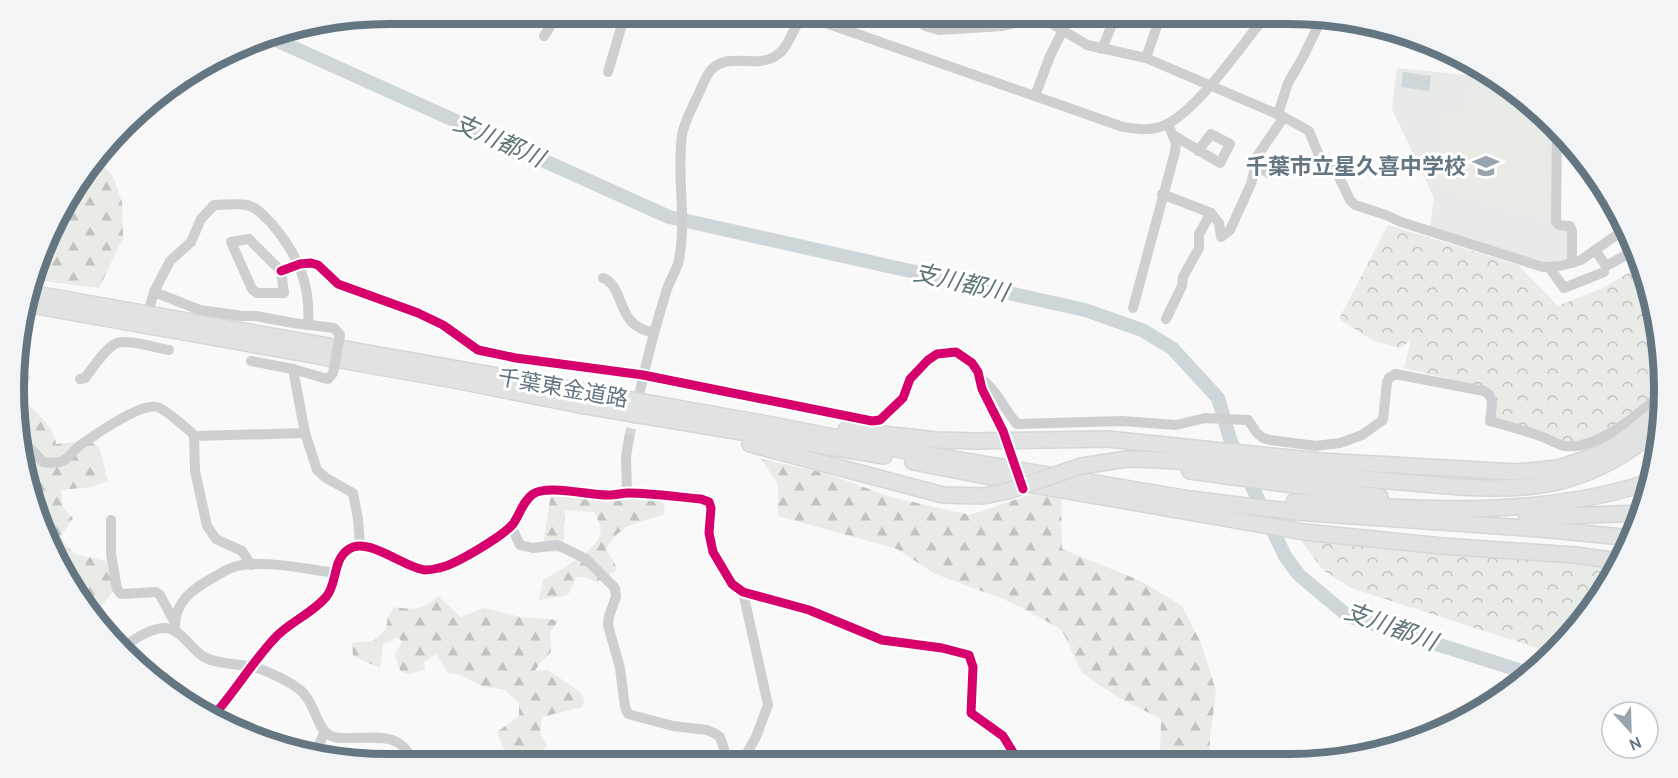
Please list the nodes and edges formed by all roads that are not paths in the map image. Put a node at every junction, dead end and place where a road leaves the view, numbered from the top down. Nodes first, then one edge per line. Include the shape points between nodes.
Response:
1 (552, 24) edge
2 (622, 24) edge
3 (795, 24) edge
4 (831, 24) edge
5 (923, 24) edge
6 (1007, 24) edge
7 (1052, 24) edge
8 (1158, 24) edge
9 (1259, 24) edge
10 (1318, 25) edge
11 (1124, 27) dead end
12 (1063, 30) junction
13 (544, 36) dead end
14 (1102, 50) junction
15 (1146, 57) junction
16 (608, 72) dead end
17 (1209, 85) junction
18 (1035, 96) junction
19 (1281, 116) junction
20 (1168, 124) junction
21 (1173, 135) junction
22 (1557, 142) edge
23 (1198, 151) dead end
24 (1255, 166) junction
25 (1270, 174) dead end
26 (1162, 194) junction
27 (1211, 213) junction
28 (1619, 233) edge
29 (1595, 250) junction
30 (1628, 254) edge
31 (1572, 263) junction
32 (300, 264) junction
33 (1550, 267) junction
34 (281, 271) junction
35 (1604, 272) dead end
36 (603, 278) dead end
37 (154, 292) junction
38 (36, 294) edge
39 (34, 306) edge
40 (150, 306) dead end
41 (1133, 308) dead end
42 (1166, 319) dead end
43 (308, 325) junction
44 (654, 333) junction
45 (169, 350) dead end
46 (251, 361) dead end
47 (293, 369) junction
48 (979, 376) junction
49 (80, 380) dead end
50 (642, 381) junction
51 (1654, 401) edge
52 (580, 405) junction
53 (1653, 416) edge
54 (762, 423) junction
55 (1003, 432) tunnel mouth
56 (305, 433) junction
57 (1651, 434) edge
58 (194, 436) junction
59 (629, 438) tunnel mouth
60 (29, 447) edge
61 (1127, 459) junction
62 (1283, 465) junction
63 (1642, 484) edge
64 (627, 493) junction
65 (1230, 501) junction
66 (1632, 513) edge
67 (111, 520) dead end
68 (511, 526) junction
69 (1622, 537) edge
70 (360, 545) junction
71 (1611, 560) edge
72 (251, 565) junction
73 (335, 573) junction
74 (743, 592) junction
75 (175, 627) junction
76 (129, 644) edge
77 (253, 667) junction
78 (217, 711) edge
79 (325, 732) junction
80 (317, 747) edge
81 (410, 754) edge
82 (726, 754) edge
83 (746, 754) edge
84 (1014, 754) edge

1 - 13 street
2 - 16 street
3 - 44 street via 781,52 773,58 721,62 708,74 682,135 682,234 677,265
4 - 18 street
5 - 6 street via 939,30
7 - 12 street
8 - 15 street
9 - 17 street
10 - 19 street via 1288,83
11 - 14 street via 1108,28
12 - 14 street
12 - 18 street
14 - 15 street
15 - 17 street
17 - 19 street
17 - 20 street via 1187,112
18 - 20 street via 1124,127 1148,129
19 - 24 street
19 - 33 street via 1309,131 1320,158 1360,208 1535,266
20 - 21 street
21 - 23 street
21 - 26 street via 1175,152
22 - 31 street via 1556,222 1570,226 1572,231
24 - 25 street
24 - 27 street via 1230,230 1221,237 1219,223
26 - 27 street
26 - 41 street
27 - 42 street
28 - 29 street
29 - 30 street via 1606,266
29 - 31 street
31 - 33 street
32 - 34 street
32 - 37 street via 262,213 247,205 214,205 201,219 191,242 170,261
32 - 43 street via 308,300
32 - 50 street via 318,265 338,284 435,321 477,350
33 - 35 street via 1564,288
34 - 34 street via 249,238 231,242 257,293 284,293
36 - 44 street via 612,284 632,322
37 - 40 street
37 - 43 street via 200,310
38 - 54 highway, 千葉東金道路
39 - 52 highway, 千葉東金道路
43 - 47 street, bridge via 334,328 340,335 333,373 328,379
44 - 50 street
45 - 49 street via 125,341 117,343
46 - 47 street
47 - 56 street
48 - 50 street via 972,363 956,352 937,354 917,369 903,398 880,420 872,421
48 - 51 street via 997,393 1017,424 1248,420 1263,438 1316,446 1346,441 1380,423 1389,378 1395,374 1484,391 1492,400 1490,421 1563,446 1592,442
48 - 55 street
52 - 61 highway, bridge via 626,419 795,454 943,495 983,496 1081,466
52 - 71 highway via 1304,532
53 - 62 highway via 1609,449 1558,468 1495,472
54 - 62 highway via 937,440 1107,439 1206,448
54 - 65 highway, 千葉東金道路 via 895,449
56 - 58 street
56 - 70 street via 317,470 353,493
57 - 62 highway via 1607,465 1560,482 1533,486 1445,486
58 - 60 street via 156,406 122,417 59,463 43,462
58 - 72 street via 195,471 207,526 216,539 242,550
59 - 64 street
61 - 62 highway
61 - 66 highway via 1226,477 1516,513
63 - 65 highway via 1564,502 1497,508
64 - 68 street via 542,490 524,503
64 - 74 street via 709,502 713,552 732,584
65 - 69 highway via 1296,512
67 - 75 street via 117,589 121,594 156,592
68 - 70 street via 454,564 426,570
68 - 82 street via 520,545 564,548 586,559 615,588 608,625 628,714 707,730 720,737
70 - 73 street via 341,555
72 - 73 street
72 - 75 street via 231,568 190,591
73 - 77 street via 327,597 273,639
74 - 83 street via 768,705
74 - 84 street via 809,610 882,640 969,655 973,667 971,713 1003,736
75 - 76 street via 156,630
75 - 77 street via 204,657
77 - 78 street
77 - 79 street via 306,695
79 - 80 street
79 - 81 street via 339,738 385,738 399,742

